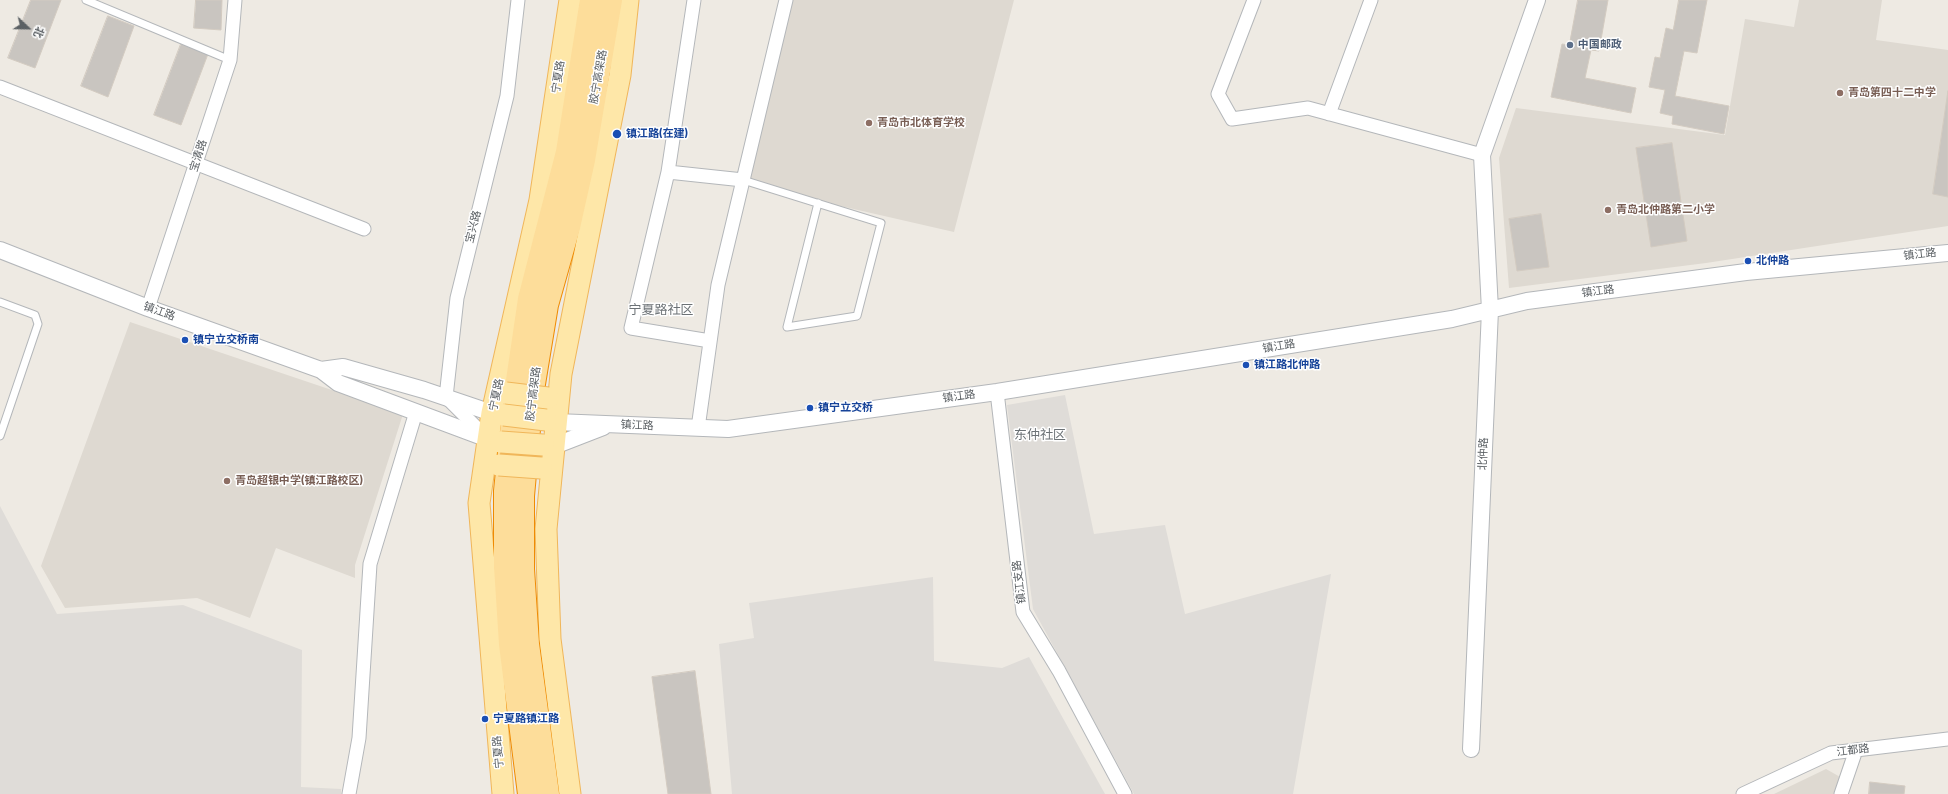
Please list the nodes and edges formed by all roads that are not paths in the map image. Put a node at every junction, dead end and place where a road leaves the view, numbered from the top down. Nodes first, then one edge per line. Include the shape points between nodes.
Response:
1 (86, 0) edge
2 (235, 0) edge
3 (518, 0) edge
4 (570, 0) edge
5 (591, 0) edge
6 (611, 0) edge
7 (628, 0) edge
8 (694, 0) edge
9 (786, 0) edge
10 (1254, 0) edge
11 (1371, 0) edge
12 (1537, 0) edge
13 (230, 60) junction
14 (0, 87) edge
15 (1329, 114) junction
16 (1482, 155) junction
17 (196, 165) junction
18 (668, 172) junction
19 (744, 180) junction
20 (818, 203) junction
21 (364, 230) dead end
22 (0, 250) edge
23 (1948, 253) edge
24 (0, 302) edge
25 (148, 308) junction
26 (1490, 310) junction
27 (710, 341) junction
28 (321, 370) junction
29 (503, 387) junction
30 (997, 392) junction
31 (554, 394) junction
32 (446, 397) junction
33 (416, 412) junction
34 (498, 414) junction
35 (551, 421) junction
36 (608, 425) junction
37 (698, 428) junction
38 (0, 436) edge
39 (495, 441) junction
40 (548, 446) junction
41 (491, 470) junction
42 (546, 474) junction
43 (1948, 738) edge
44 (1471, 749) dead end
45 (1856, 750) junction
46 (349, 794) edge
47 (503, 794) edge
48 (529, 794) edge
49 (548, 794) edge
50 (570, 794) edge
51 (1125, 794) edge
52 (1743, 794) edge
53 (1841, 794) edge

1 - 13 lane
2 - 13 street, 宝清路
3 - 32 street, 宝兴路 via 507,96 457,298
4 - 29 main road, 宁夏路 via 540,200
5 - 48 highway, 胶宁高架路 via 567,152 529,299 515,394 505,491 505,566 510,644
6 - 49 highway, 胶宁高架路 via 584,160 569,227 547,305 532,396 523,496 523,569 528,644
7 - 31 main road via 620,75
8 - 18 street
9 - 19 street
10 - 15 street via 1218,94 1232,119 1308,108
11 - 15 street
12 - 16 street, 北仲路
13 - 17 street, 宝清路
14 - 17 street
15 - 16 street
16 - 26 street, 北仲路
17 - 21 street
17 - 25 street, 宝清路
18 - 19 street
18 - 27 street via 631,328
19 - 20 lane
19 - 27 street via 718,285
20 - 20 lane via 881,223 857,316 787,328
22 - 25 street, 镇江路
23 - 26 street, 镇江路 via 1746,272 1527,301
24 - 38 lane via 35,315 38,324
25 - 28 street, 镇江路
26 - 30 street, 镇江路 via 1452,319
26 - 44 street, 北仲路
27 - 37 street
28 - 32 street, 镇江路 via 343,367
28 - 33 street, 镇江路 via 338,384
29 - 31 main road, bridge
29 - 34 main road, 宁夏路
30 - 37 street, 镇江路 via 728,429
30 - 51 street, 镇江支路 via 1023,612 1060,671
31 - 35 main road
32 - 34 street, 镇江路
32 - 39 street
33 - 39 street, 镇江路
33 - 46 street via 370,564 358,738
34 - 35 main road, 镇江路, bridge
34 - 39 main road, 宁夏路
35 - 36 street, 镇江路
35 - 40 main road
36 - 37 street, 镇江路
36 - 40 street, 镇江路
39 - 40 main road, 镇江路, bridge
39 - 41 main road, 宁夏路
40 - 42 main road
41 - 42 main road, bridge
41 - 47 main road, 宁夏路 via 479,503
42 - 50 main road via 550,639
43 - 45 street, 江都路
45 - 52 street, 江都路 via 1831,753
45 - 53 street

